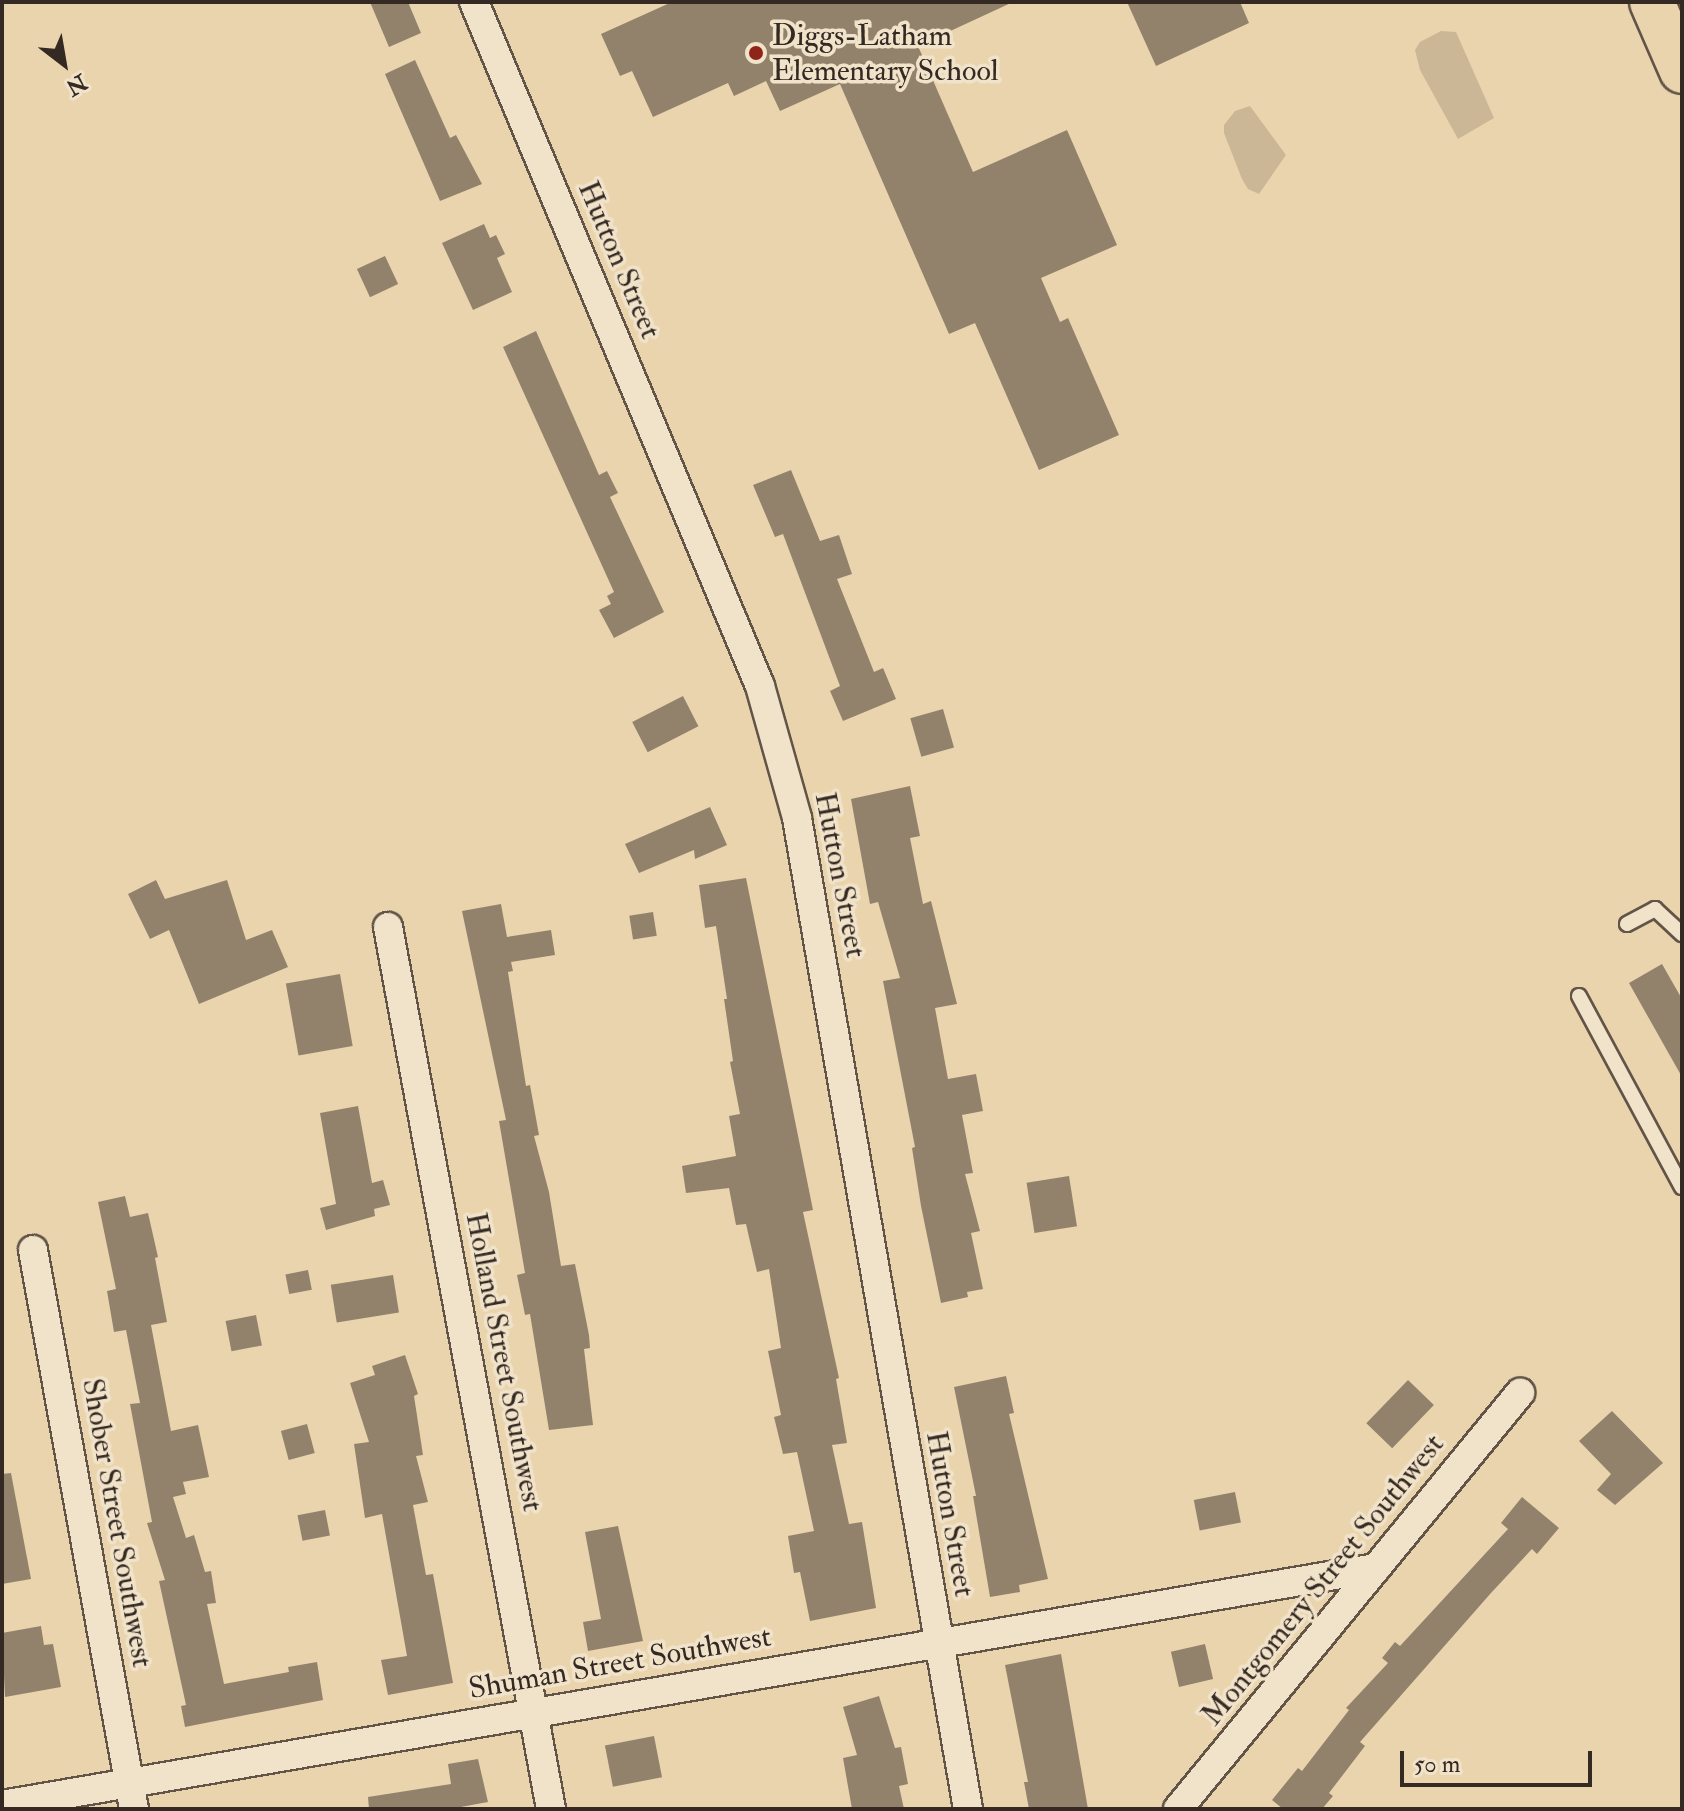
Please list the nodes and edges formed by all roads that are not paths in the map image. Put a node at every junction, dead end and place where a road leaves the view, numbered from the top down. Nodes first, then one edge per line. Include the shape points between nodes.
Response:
1 (474, 2) edge
2 (1652, 2) edge
3 (1682, 71) edge
4 (1627, 924) dead end
5 (388, 927) dead end
6 (1680, 928) edge
7 (1579, 996) dead end
8 (1682, 1187) edge
9 (33, 1250) dead end
10 (1520, 1393) dead end
11 (1376, 1568) junction
12 (937, 1642) junction
13 (536, 1713) junction
14 (132, 1796) edge
15 (2, 1805) edge
16 (551, 1809) edge
17 (968, 1809) edge
18 (1178, 1809) edge

1 - 12 street, Hutton Street via 760,686 797,818
2 - 3 main road
4 - 6 lane via 1655,909
5 - 13 street, Holland Street Southwest
7 - 8 lane
9 - 14 street, Shober Street Southwest
10 - 11 street, Montgomery Street Southwest
11 - 12 street, Shuman Street Southwest
11 - 18 street, Montgomery Street Southwest
12 - 13 street, Shuman Street Southwest
12 - 17 street, Hutton Street
13 - 14 street, Shuman Street Southwest
13 - 16 street, Holland Street Southwest
14 - 15 street, Shuman Street Southwest

